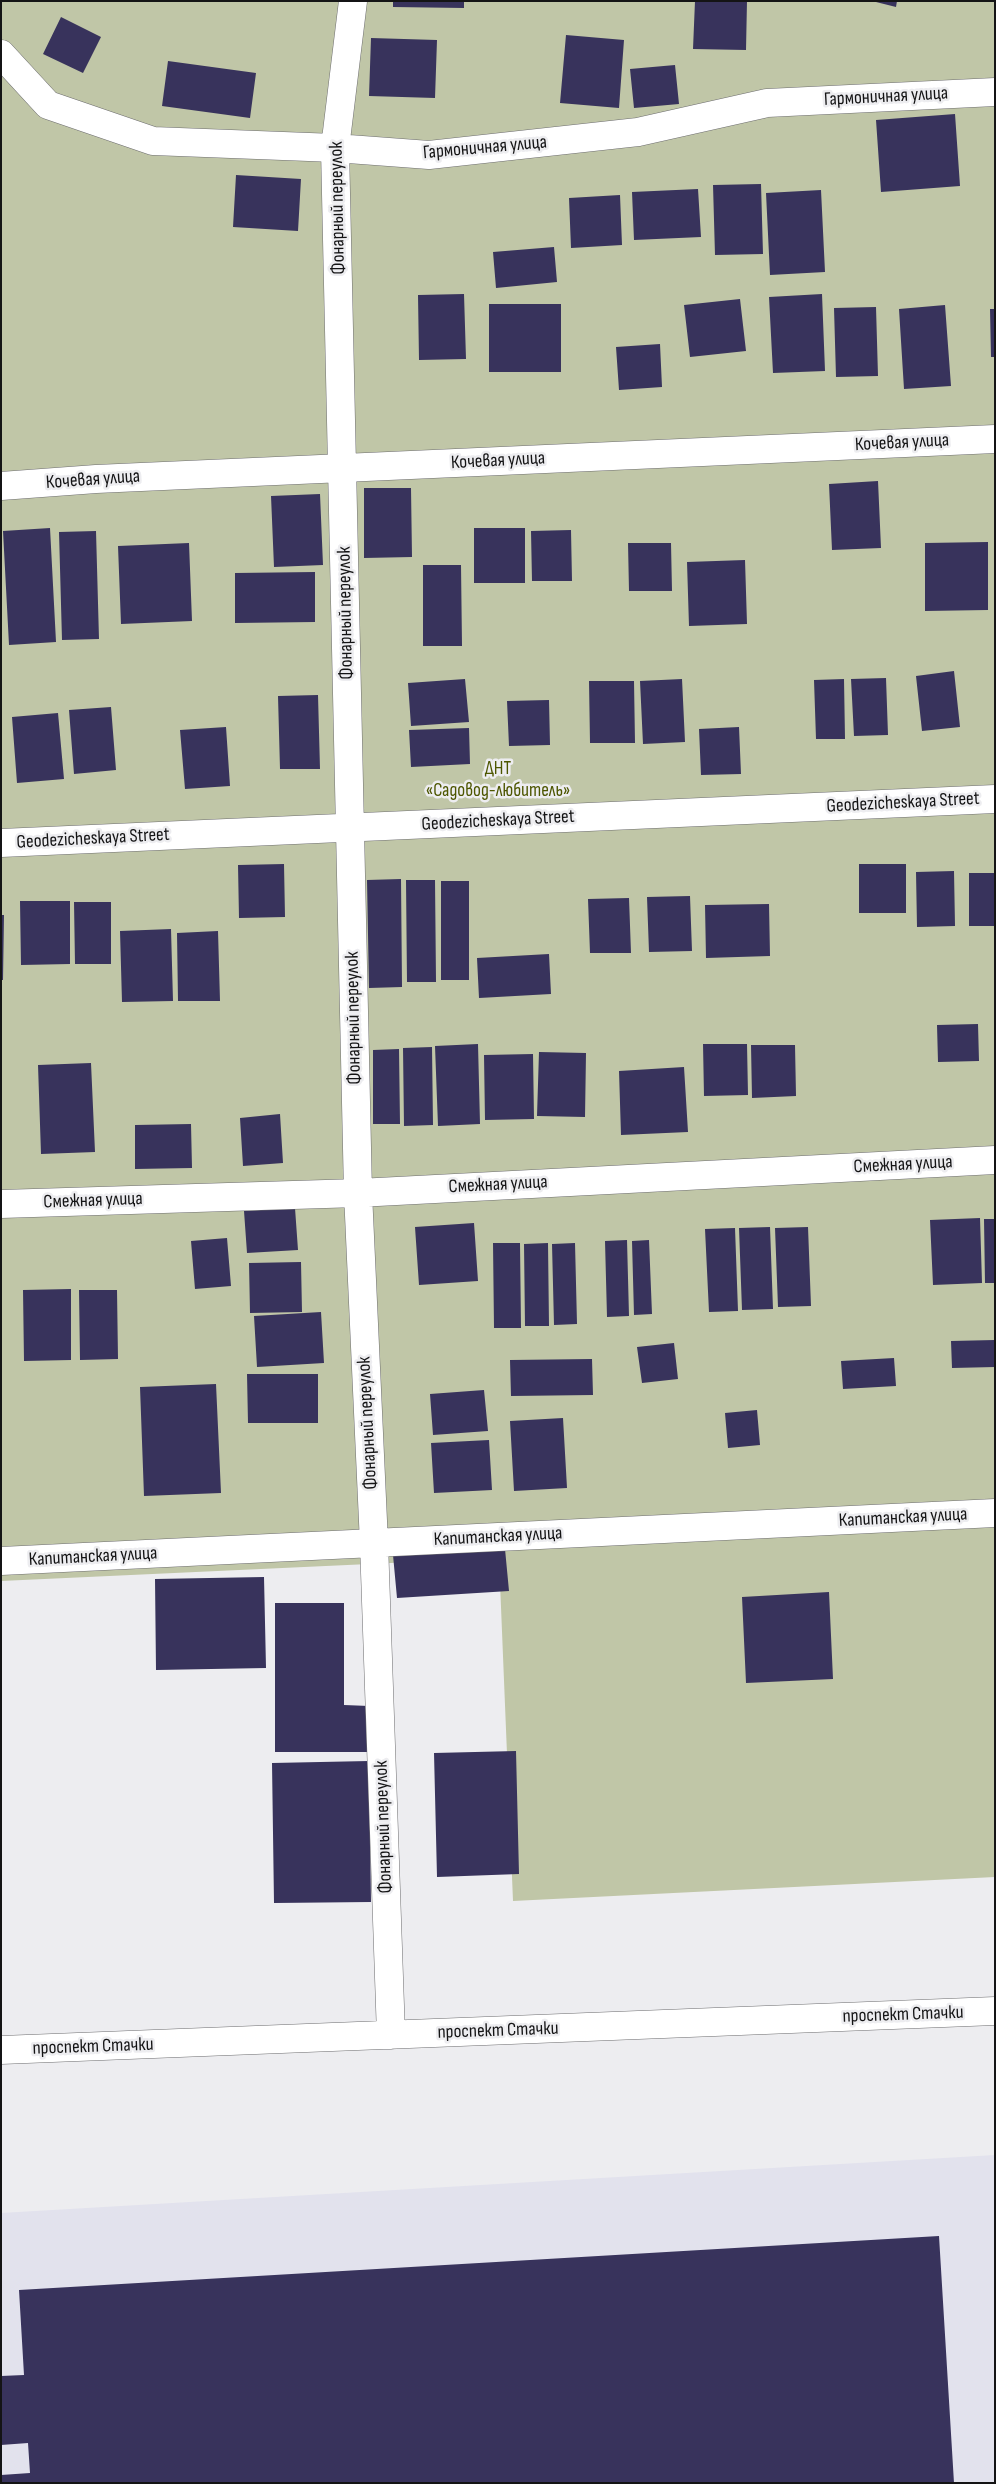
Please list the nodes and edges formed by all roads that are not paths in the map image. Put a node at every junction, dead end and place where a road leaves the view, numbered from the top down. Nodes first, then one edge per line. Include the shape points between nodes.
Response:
1 (353, 1) edge
2 (1, 54) edge
3 (995, 92) edge
4 (335, 148) junction
5 (995, 438) edge
6 (343, 468) junction
7 (1, 486) edge
8 (995, 799) edge
9 (349, 828) junction
10 (1, 843) edge
11 (995, 1160) edge
12 (358, 1193) junction
13 (1, 1204) edge
14 (995, 1513) edge
15 (374, 1543) junction
16 (1, 1561) edge
17 (995, 2011) edge
18 (391, 2035) junction
19 (1, 2050) edge

1 - 4 street, Фонарный переулок
2 - 4 street, Гармоничная улица via 48,106 153,141
3 - 4 street, Гармоничная улица via 767,103 638,132 429,155
4 - 6 street, Фонарный переулок
5 - 6 street, Кочевая улица
6 - 7 street, Кочевая улица
6 - 9 street, Фонарный переулок
8 - 9 street, Geodezicheskaya Street
9 - 10 street, Geodezicheskaya Street
9 - 12 street, Фонарный переулок
11 - 12 street, Смежная улица
12 - 13 street, Смежная улица
12 - 15 street, Фонарный переулок
14 - 15 street, Капитанская улица
15 - 16 street, Капитанская улица
15 - 18 street, Фонарный переулок
17 - 18 street, проспект Стачки
18 - 19 street, проспект Стачки

